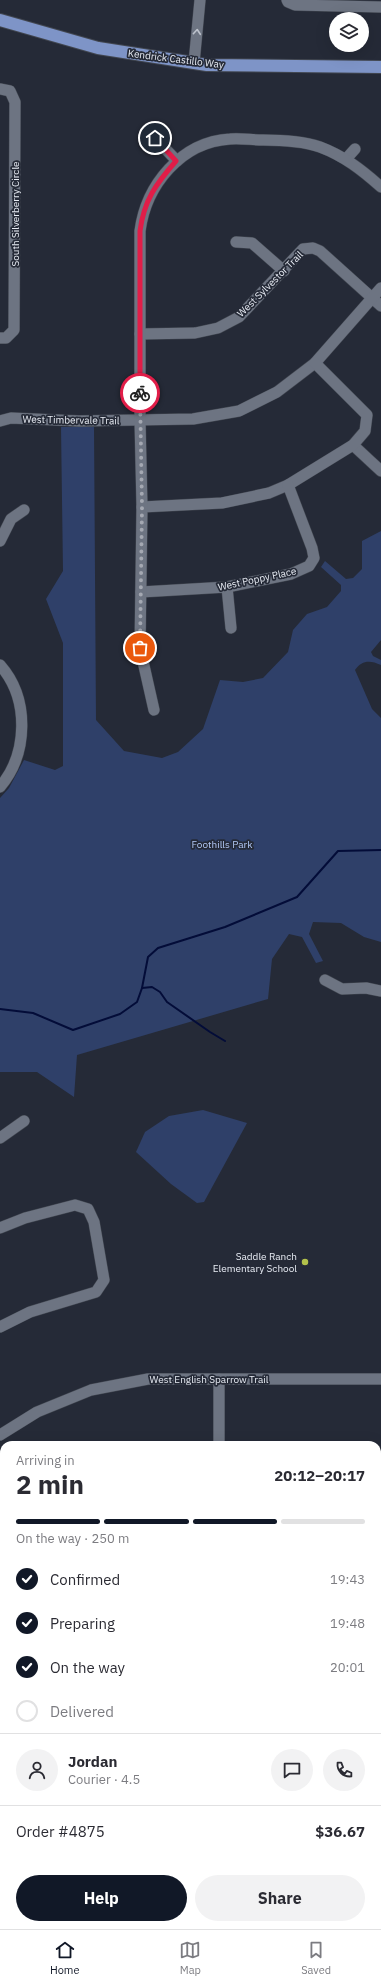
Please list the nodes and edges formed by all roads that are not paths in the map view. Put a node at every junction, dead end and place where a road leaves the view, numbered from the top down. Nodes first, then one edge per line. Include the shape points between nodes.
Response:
1 (200, 0) edge
2 (287, 0) edge
3 (362, 4) edge
4 (381, 7) edge
5 (0, 20) edge
6 (194, 63) junction
7 (381, 67) edge
8 (0, 89) edge
9 (155, 138) dead end
10 (354, 148) dead end
11 (346, 159) junction
12 (176, 161) junction
13 (381, 186) edge
14 (236, 242) dead end
15 (284, 271) junction
16 (381, 288) edge
17 (372, 298) junction
18 (381, 306) edge
19 (140, 334) junction
20 (0, 338) edge
21 (315, 363) junction
22 (140, 420) junction
23 (0, 421) edge
24 (354, 445) junction
25 (381, 471) edge
26 (288, 485) junction
27 (142, 507) junction
28 (24, 510) dead end
29 (0, 541) edge
30 (227, 587) junction
31 (140, 592) junction
32 (231, 628) dead end
33 (0, 665) edge
34 (154, 710) dead end
35 (0, 787) edge
36 (325, 980) dead end
37 (381, 991) edge
38 (24, 1121) dead end
39 (0, 1138) edge
40 (0, 1228) edge
41 (0, 1327) edge
42 (218, 1379) junction
43 (381, 1379) edge
44 (0, 1435) edge
45 (218, 1441) edge

6 -> 1 street
2 - 3 street via 295,5
3 - 4 street
5 - 6 main road, Kendrick Castillo Way via 98,48
6 - 7 main road, Kendrick Castillo Way via 266,67
8 - 20 street, South Silverberry Circle via 10,92 15,102 15,110 14,330 6,338
9 - 12 street
10 - 11 street
11 - 12 street via 320,147 303,143 229,139 190,151
11 - 13 street
12 - 19 street via 152,190 142,217
14 - 15 street via 252,243
15 - 17 street, West Sylvestor Trail via 303,249 313,248 320,251
15 - 19 street, West Sylvestor Trail via 239,317 218,328 195,333
16 - 17 street, West Timbervale Trail
17 - 18 street, West Sylvestor Trail
17 - 21 street, West Timbervale Trail
19 - 22 street
21 - 22 street, West Timbervale Trail via 277,392 240,411 193,419
21 - 24 street via 367,415 365,431
22 - 23 street, West Timbervale Trail via 11,418
22 - 27 street
24 - 25 street
24 - 26 street
26 - 27 street via 269,493 222,503
26 - 30 street, West Poppy Place via 314,558 309,566 291,574
27 - 31 street
28 - 29 street via 10,519
30 - 31 street, West Poppy Place
30 - 32 street
31 - 34 street via 140,648
33 - 35 street via 7,673 20,707 22,734 17,760
36 - 37 street via 342,989 366,988
38 - 39 street
40 - 41 street via 25,1218 75,1205 88,1209 94,1222 104,1280 96,1292 30,1312
42 - 43 street, West English Sparrow Trail
42 - 44 street, West English Sparrow Trail via 148,1379 106,1386 37,1412
42 - 45 street

